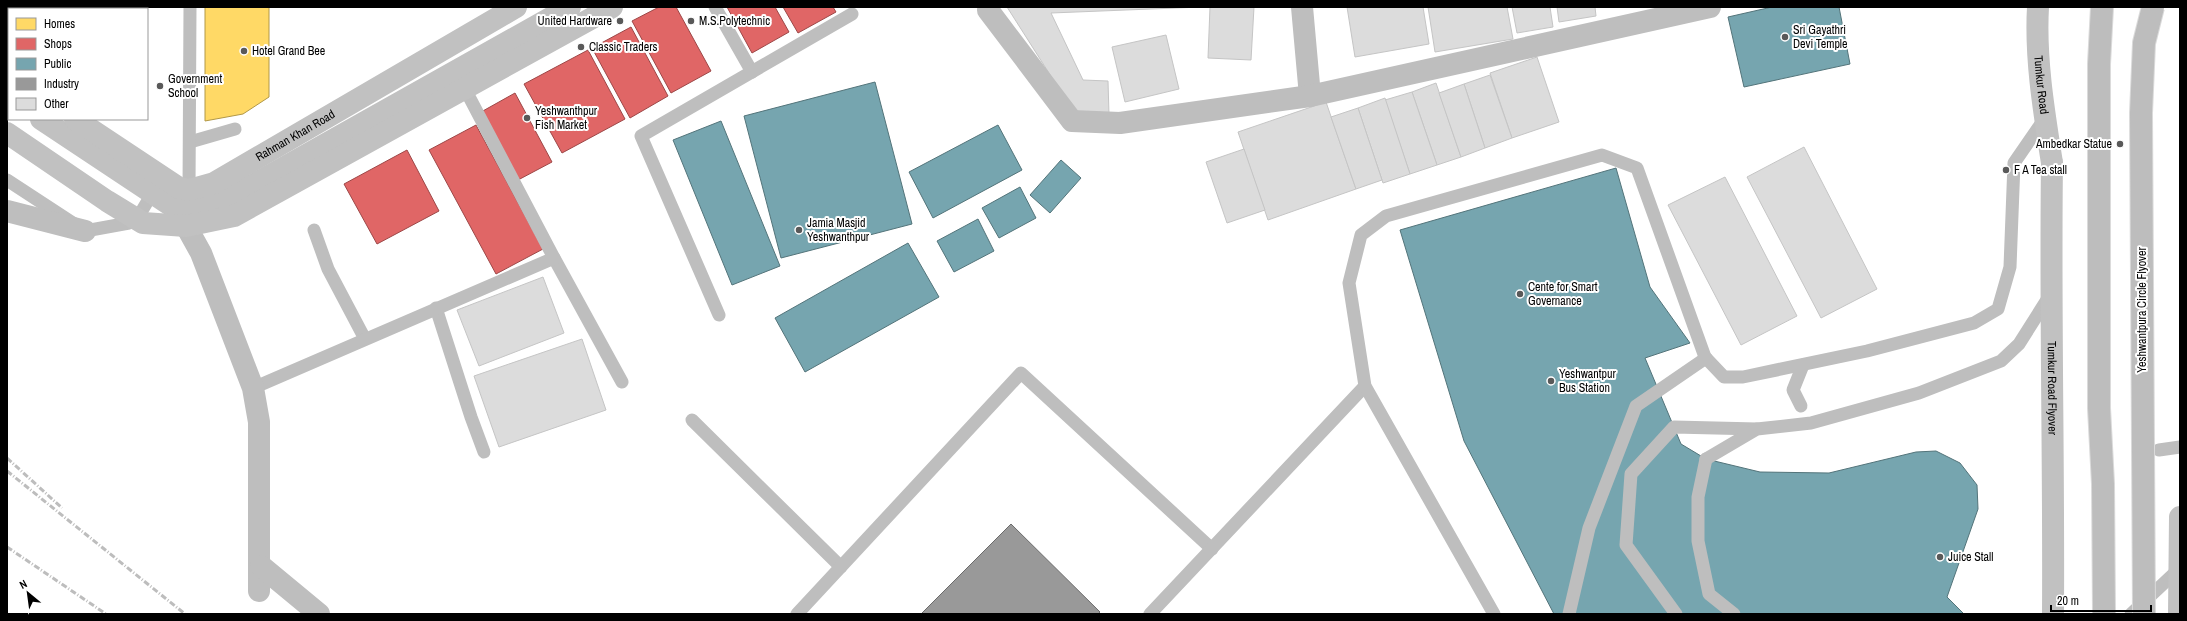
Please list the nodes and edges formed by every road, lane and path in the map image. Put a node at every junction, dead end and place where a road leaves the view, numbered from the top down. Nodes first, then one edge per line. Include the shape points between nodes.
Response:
1 (190, 7) edge
2 (516, 7) edge
3 (570, 7) edge
4 (612, 7) edge
5 (715, 7) edge
6 (1302, 7) edge
7 (1710, 7) edge
8 (2038, 7) edge
9 (2102, 7) edge
10 (2153, 7) edge
11 (988, 10) dead end
12 (852, 14) dead end
13 (752, 72) junction
14 (465, 89) junction
15 (1310, 96) junction
16 (2045, 118) junction
17 (43, 120) edge
18 (76, 120) edge
19 (235, 129) dead end
20 (7, 133) edge
21 (190, 142) junction
22 (2052, 163) joint
23 (7, 180) edge
24 (157, 184) junction
25 (7, 211) edge
26 (182, 212) junction
27 (136, 219) junction
28 (314, 230) dead end
29 (85, 232) junction
30 (554, 258) junction
31 (2050, 294) junction
32 (436, 308) junction
33 (719, 315) dead end
34 (365, 339) junction
35 (1706, 358) junction
36 (1803, 365) junction
37 (622, 382) dead end
38 (1365, 386) junction
39 (253, 388) junction
40 (1801, 406) dead end
41 (692, 420) dead end
42 (1757, 429) junction
43 (2180, 447) edge
44 (2159, 450) dead end
45 (484, 452) dead end
46 (2180, 518) edge
47 (1212, 549) junction
48 (261, 566) junction
49 (841, 567) junction
50 (2180, 568) edge
51 (259, 591) dead end
52 (319, 614) edge
53 (797, 614) edge
54 (1150, 614) edge
55 (1494, 614) edge
56 (1569, 614) edge
57 (1676, 614) edge
58 (1734, 614) edge
59 (2053, 614) edge
60 (2104, 614) edge
61 (2131, 614) edge
62 (2144, 614) edge
63 (2179, 614) edge

1 - 21 lane
2 - 26 street, Rahman Khan Road via 214,183
3 - 26 street via 251,186 208,207
4 - 14 street
5 - 13 lane
6 - 15 street
7 - 15 street
8 - 16 street, Tumkur Road via 2036,26
9 - 60 highway, bridge via 2099,64 2099,393
10 - 62 highway, Yeshwantpura Circle Flyover, bridge via 2144,43 2141,113
11 - 15 street via 1072,121 1120,123
12 - 13 lane
13 - 33 lane via 641,136
14 - 26 street via 234,216
14 - 30 lane
16 - 22 street, Tumkur Road
16 - 36 lane via 2014,163 2010,267 1998,309 1974,323
17 - 24 street
18 - 24 street
19 - 21 lane
20 - 27 street
21 - 26 lane
22 - 31 street, Tumkur Road Flyover, bridge
23 - 29 lane
24 - 26 street
24 - 27 lane
25 - 29 street
26 - 27 street via 143,223
26 - 39 street via 202,253
27 - 29 lane via 129,223
28 - 34 lane via 328,269
30 - 32 lane
30 - 37 lane
31 - 42 lane, bridge via 2019,344 2001,361 1920,393 1810,424
31 - 59 street, Tumkur Road Flyover, bridge
32 - 34 lane
32 - 45 lane
34 - 39 lane
35 - 36 lane via 1724,377 1743,378
35 - 38 lane via 1637,168 1602,155 1386,216 1361,235 1349,283
35 - 56 lane via 1636,406 1589,528
36 - 40 lane via 1793,390
38 - 47 lane
38 - 55 lane
39 - 48 street via 259,422
41 - 49 lane
42 - 57 lane via 1674,427 1631,474 1626,545
42 - 58 lane, bridge via 1706,459 1698,497 1698,541 1709,594
43 - 44 lane
46 - 50 street
47 - 49 lane via 1022,373
47 - 54 lane
48 - 51 street
48 - 52 street
49 - 53 lane
50 - 61 lane
50 - 63 street

